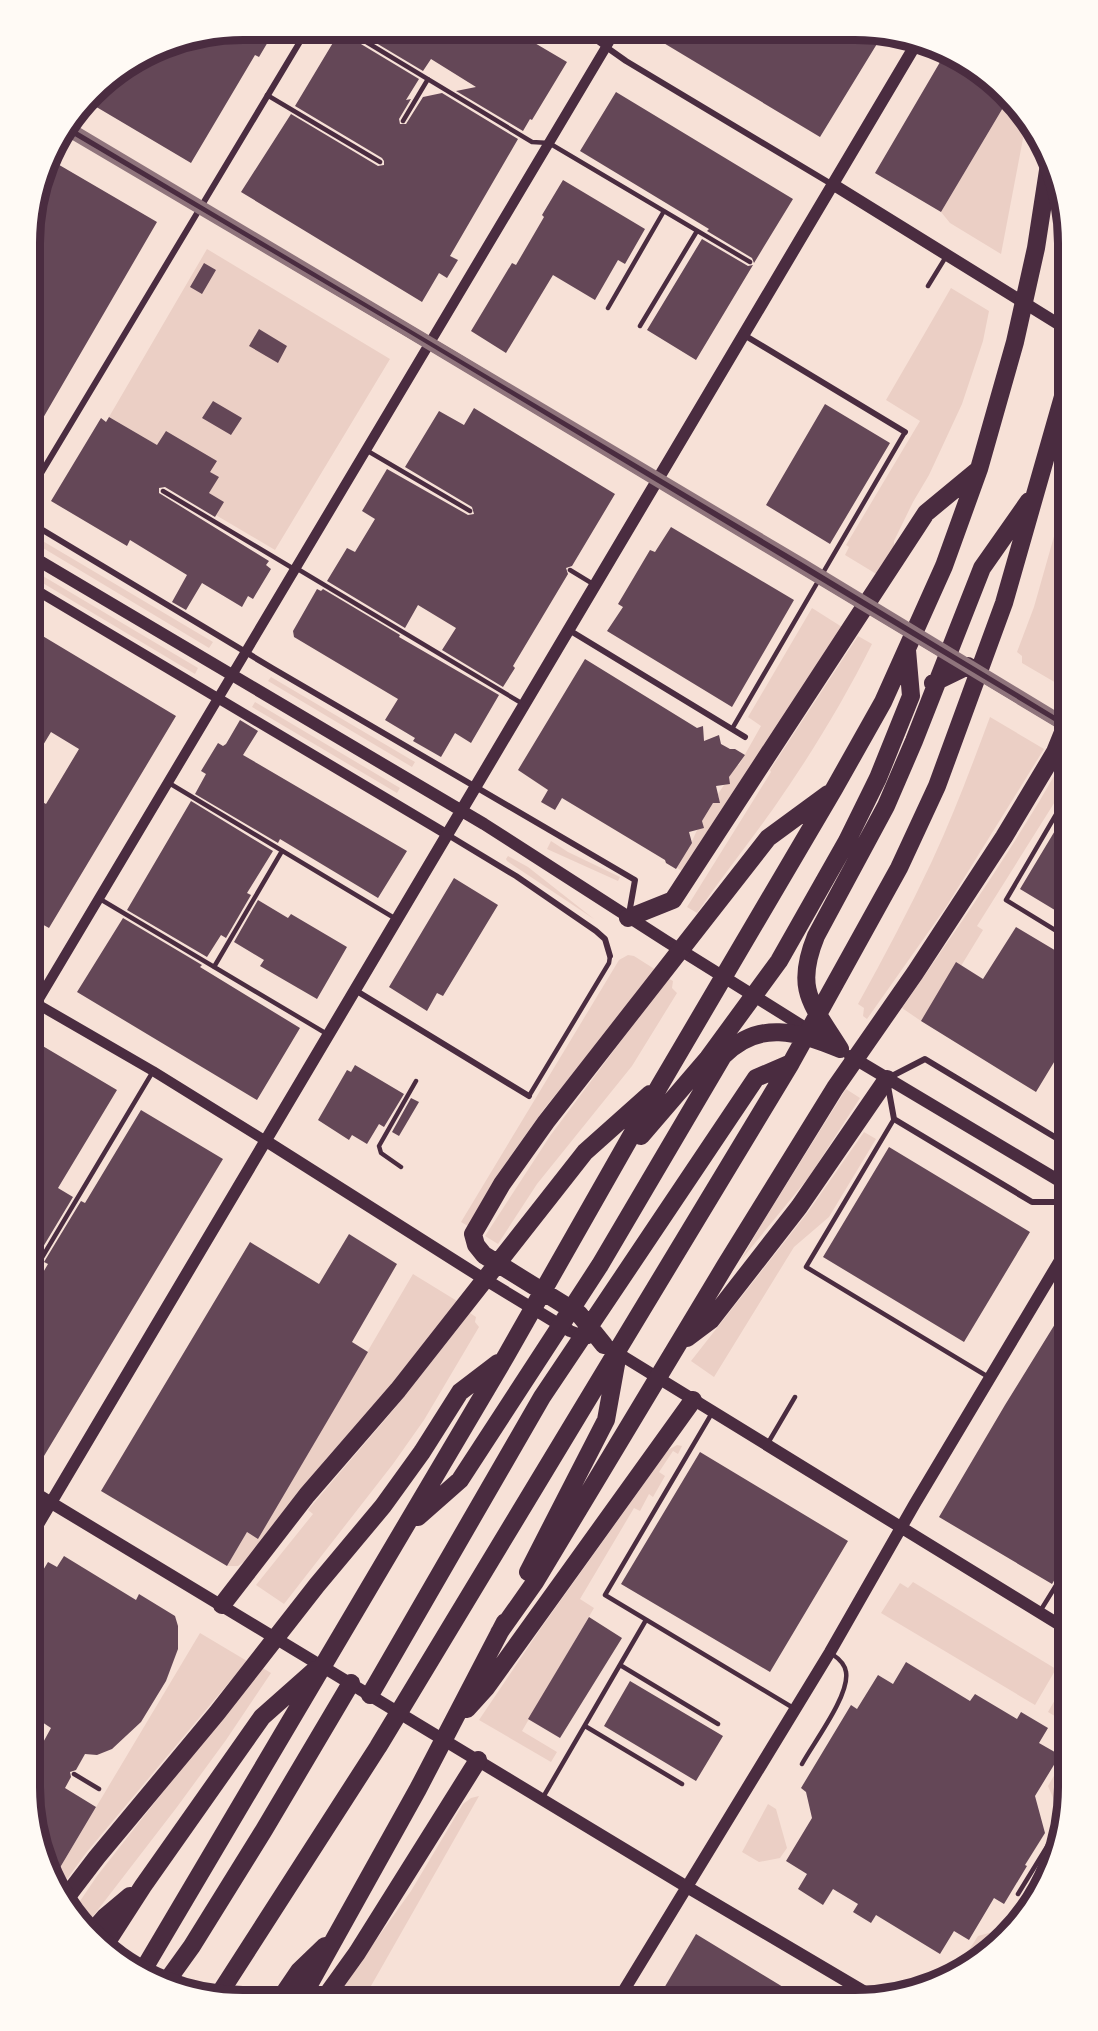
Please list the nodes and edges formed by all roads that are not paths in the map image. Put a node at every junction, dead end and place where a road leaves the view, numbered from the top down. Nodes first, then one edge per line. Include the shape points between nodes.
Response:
1 (301, 40) edge
2 (363, 40) edge
3 (596, 40) edge
4 (610, 40) edge
5 (606, 47) junction
6 (913, 49) edge
7 (428, 79) junction
8 (267, 95) junction
9 (403, 121) dead end
10 (74, 133) edge
11 (549, 143) junction
12 (380, 162) dead end
13 (1047, 178) edge
14 (834, 185) junction
15 (199, 207) junction
16 (664, 211) junction
17 (696, 231) junction
18 (947, 255) junction
19 (750, 262) dead end
20 (928, 286) dead end
21 (608, 308) dead end
22 (1058, 324) edge
23 (640, 326) dead end
24 (744, 334) junction
25 (430, 344) junction
26 (1058, 416) edge
27 (905, 432) joint
28 (366, 450) junction
29 (979, 469) junction
30 (40, 476) edge
31 (658, 480) junction
32 (1038, 489) junction
33 (163, 491) dead end
34 (470, 511) dead end
35 (40, 528) edge
36 (40, 561) edge
37 (296, 569) junction
38 (570, 570) dead end
39 (821, 577) junction
40 (595, 585) junction
41 (40, 592) edge
42 (904, 628) junction
43 (569, 630) junction
44 (246, 652) junction
45 (968, 666) junction
46 (232, 675) junction
47 (911, 696) junction
48 (219, 698) junction
49 (524, 705) junction
50 (1058, 719) edge
51 (732, 729) junction
52 (745, 737) dead end
53 (1058, 746) edge
54 (169, 783) junction
55 (477, 787) junction
56 (834, 789) junction
57 (462, 811) junction
58 (1058, 812) edge
59 (448, 835) junction
60 (282, 851) junction
61 (100, 899) junction
62 (628, 918) junction
63 (398, 920) junction
64 (1058, 932) edge
65 (610, 956) joint
66 (214, 967) junction
67 (355, 990) junction
68 (40, 995) edge
69 (40, 1010) edge
70 (328, 1035) junction
71 (840, 1049) junction
72 (791, 1063) junction
73 (153, 1071) junction
74 (887, 1079) junction
75 (416, 1082) dead end
76 (660, 1085) junction
77 (529, 1096) joint
78 (894, 1119) junction
79 (1057, 1139) edge
80 (266, 1141) junction
81 (402, 1167) dead end
82 (614, 1167) junction
83 (1057, 1180) edge
84 (1057, 1202) edge
85 (40, 1261) edge
86 (1057, 1265) edge
87 (612, 1345) junction
88 (679, 1345) junction
89 (506, 1356) junction
90 (990, 1378) junction
91 (688, 1397) junction
92 (795, 1397) dead end
93 (712, 1412) junction
94 (767, 1446) junction
95 (40, 1496) edge
96 (51, 1503) junction
97 (40, 1521) edge
98 (902, 1528) junction
99 (404, 1530) junction
100 (1057, 1584) edge
101 (222, 1605) junction
102 (1039, 1613) junction
103 (646, 1620) junction
104 (1057, 1624) edge
105 (500, 1633) junction
106 (830, 1652) junction
107 (327, 1659) junction
108 (620, 1665) junction
109 (351, 1683) junction
110 (370, 1695) junction
111 (795, 1709) junction
112 (718, 1724) dead end
113 (585, 1726) junction
114 (450, 1728) junction
115 (470, 1755) junction
116 (802, 1764) dead end
117 (74, 1774) dead end
118 (682, 1784) dead end
119 (99, 1789) dead end
120 (542, 1799) junction
121 (1050, 1842) edge
122 (143, 1886) junction
123 (687, 1887) junction
124 (70, 1892) edge
125 (1018, 1894) dead end
126 (97, 1927) edge
127 (336, 1935) junction
128 (109, 1939) edge
129 (146, 1965) edge
130 (170, 1976) edge
131 (222, 1989) edge
132 (286, 1990) edge
133 (306, 1990) edge
134 (331, 1990) edge
135 (624, 1990) edge
136 (861, 1990) edge

1 - 8 street
2 - 7 lane
3 - 5 street
4 - 5 street
5 - 11 street
5 - 14 street
6 - 14 main road
7 - 9 lane
7 - 11 lane via 532,142
8 - 12 lane
8 - 15 street
10 - 15 main road
11 - 16 lane
11 - 25 street
13 - 29 highway via 1015,342
14 - 18 main road
14 - 24 main road
15 - 25 main road
15 - 30 street
16 - 17 lane
16 - 21 lane
17 - 19 lane
17 - 23 lane
18 - 20 lane
18 - 22 main road
24 - 27 street
24 - 31 main road
25 - 28 street
25 - 31 main road
26 - 32 highway
27 - 39 lane
28 - 34 lane
28 - 37 street
29 - 56 highway via 944,566 883,702
29 - 62 highway via 926,513 673,900
31 - 39 main road
31 - 40 main road
32 - 71 highway via 982,568 886,806 809,952 806,989
32 - 72 highway via 1004,603 937,786 899,868
33 - 37 lane
35 - 44 street
36 - 46 main road
37 - 44 street
37 - 49 lane
38 - 40 lane
39 - 42 main road
39 - 51 lane
40 - 43 main road
41 - 48 street
42 - 45 main road
42 - 47 highway
43 - 49 main road
43 - 51 street
44 - 46 street
44 - 55 street
45 - 47 highway
45 - 50 main road
46 - 48 street
46 - 57 main road
47 - 82 highway via 847,841 779,961 708,1058
48 - 54 street
48 - 59 street
49 - 55 main road
51 - 52 street
53 - 88 highway via 1004,837 835,1089
54 - 60 lane
54 - 61 street
55 - 57 main road
55 - 62 street via 635,880
56 - 76 highway
56 - 87 highway via 768,838 546,1122 473,1234 476,1245 487,1257 579,1314
57 - 59 main road
57 - 62 main road
58 - 64 lane via 1006,900
59 - 63 main road
59 - 65 street via 596,931 605,939
60 - 63 lane
60 - 66 lane
61 - 66 lane
61 - 68 street
62 - 71 main road
63 - 67 main road
65 - 77 lane
66 - 70 lane
67 - 70 main road
67 - 77 street
69 - 73 street
70 - 80 main road
71 - 74 main road
71 - 99 highway via 787,1032 767,1032 743,1040 723,1056 600,1265 460,1480
72 - 87 highway
72 - 110 highway via 756,1078 542,1397
73 - 80 street
73 - 85 lane
74 - 78 street
74 - 79 street via 925,1059
74 - 83 main road
74 - 88 highway via 799,1208 711,1320
75 - 81 lane via 379,1146 381,1153
76 - 82 highway
76 - 101 highway via 585,1152
78 - 84 street via 1032,1202
78 - 90 lane via 806,1267
80 - 87 main road via 570,1331
80 - 96 main road
82 - 89 highway
86 - 90 main road
87 - 91 main road
87 - 105 highway via 606,1420
87 - 131 highway via 378,1747
88 - 105 highway
89 - 99 highway
89 - 124 highway via 460,1392 383,1506
90 - 98 main road
91 - 93 main road
91 - 114 highway via 486,1688
92 - 94 lane
93 - 94 main road
93 - 103 lane via 605,1595
94 - 98 main road
95 - 96 main road
96 - 97 main road
96 - 101 main road
98 - 102 main road
98 - 106 main road
99 - 107 highway
100 - 102 lane
101 - 109 main road
102 - 104 main road
103 - 108 lane
103 - 111 lane
105 - 114 highway
106 - 111 main road
106 - 116 lane via 844,1666 846,1687
107 - 122 highway via 262,1717
107 - 129 highway
108 - 112 lane
108 - 113 lane
109 - 110 main road
109 - 130 highway via 264,1830
110 - 115 main road
111 - 123 main road
113 - 118 lane
113 - 120 lane
114 - 127 highway
115 - 120 main road
115 - 134 highway via 380,1917
117 - 119 lane
120 - 123 main road
121 - 125 lane
122 - 126 highway
122 - 128 highway
123 - 135 main road
123 - 136 main road
127 - 132 highway via 299,1971
127 - 133 highway

